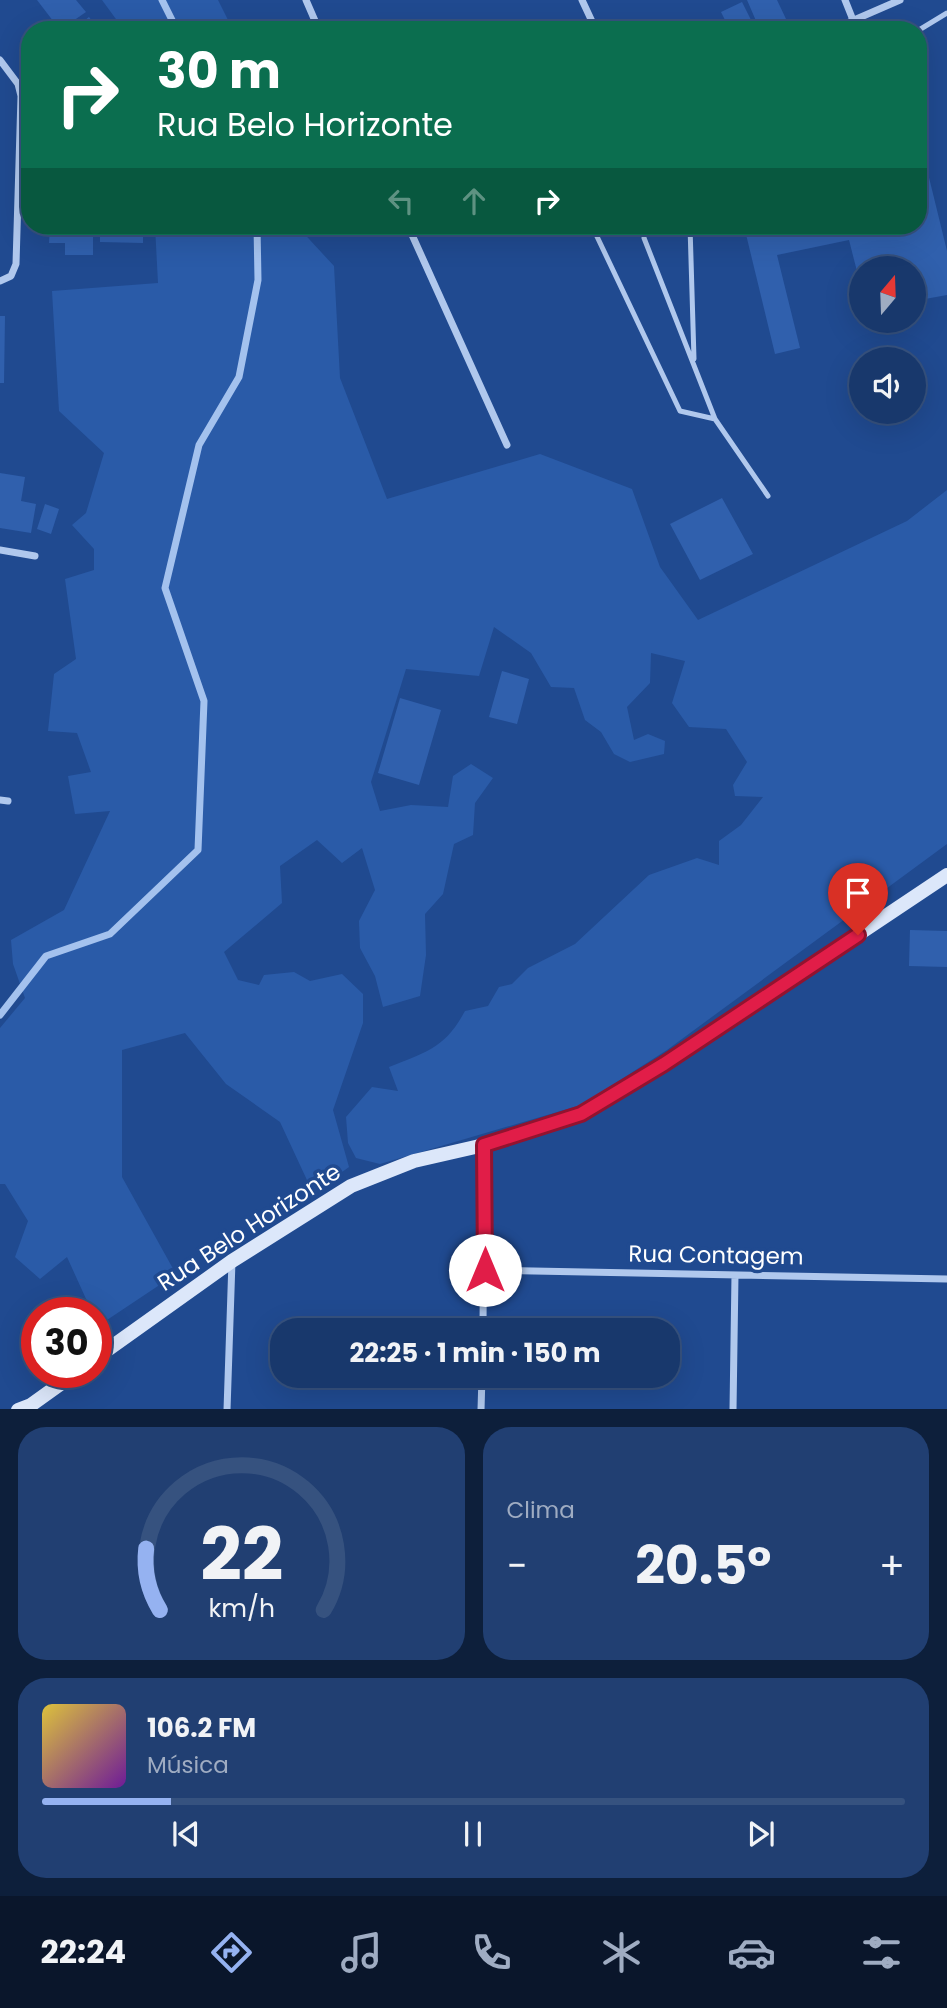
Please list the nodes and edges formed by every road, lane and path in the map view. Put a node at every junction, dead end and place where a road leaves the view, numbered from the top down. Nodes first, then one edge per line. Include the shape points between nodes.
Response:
1 (306, 0) edge
2 (582, 0) edge
3 (845, 0) edge
4 (900, 0) edge
5 (947, 13) edge
6 (853, 20) joint
7 (315, 21) edge
8 (592, 21) edge
9 (927, 25) edge
10 (0, 60) edge
11 (412, 235) edge
12 (596, 235) edge
13 (644, 235) edge
14 (690, 235) edge
15 (0, 281) edge
16 (694, 364) junction
17 (715, 419) junction
18 (507, 444) dead end
19 (768, 496) dead end
20 (0, 550) edge
21 (35, 556) dead end
22 (947, 875) edge
23 (484, 1145) junction
24 (232, 1261) junction
25 (485, 1270) junction
26 (736, 1275) junction
27 (947, 1279) edge
28 (483, 1318) edge
29 (112, 1347) edge
30 (55, 1388) edge
31 (482, 1388) edge
32 (18, 1409) edge
33 (227, 1409) edge
34 (481, 1409) edge
35 (733, 1409) edge

1 - 7 street
2 - 8 street
3 - 6 street
4 - 6 street
5 - 9 lane
10 - 15 street via 21,96 16,264 11,276
11 - 18 street
12 - 17 lane via 680,411
13 - 16 lane
14 - 16 lane
16 - 17 lane
17 - 19 lane
20 - 21 street
22 - 23 street, Rua Belo Horizonte via 664,1064 581,1114
23 - 24 street, Rua Belo Horizonte via 414,1161 351,1186
23 - 25 street
24 - 29 street, Rua Belo Horizonte
24 - 33 street
25 - 26 street, Rua Contagem
25 - 28 street
26 - 27 street, Rua Contagem
26 - 35 street
30 - 32 street
31 - 34 street

